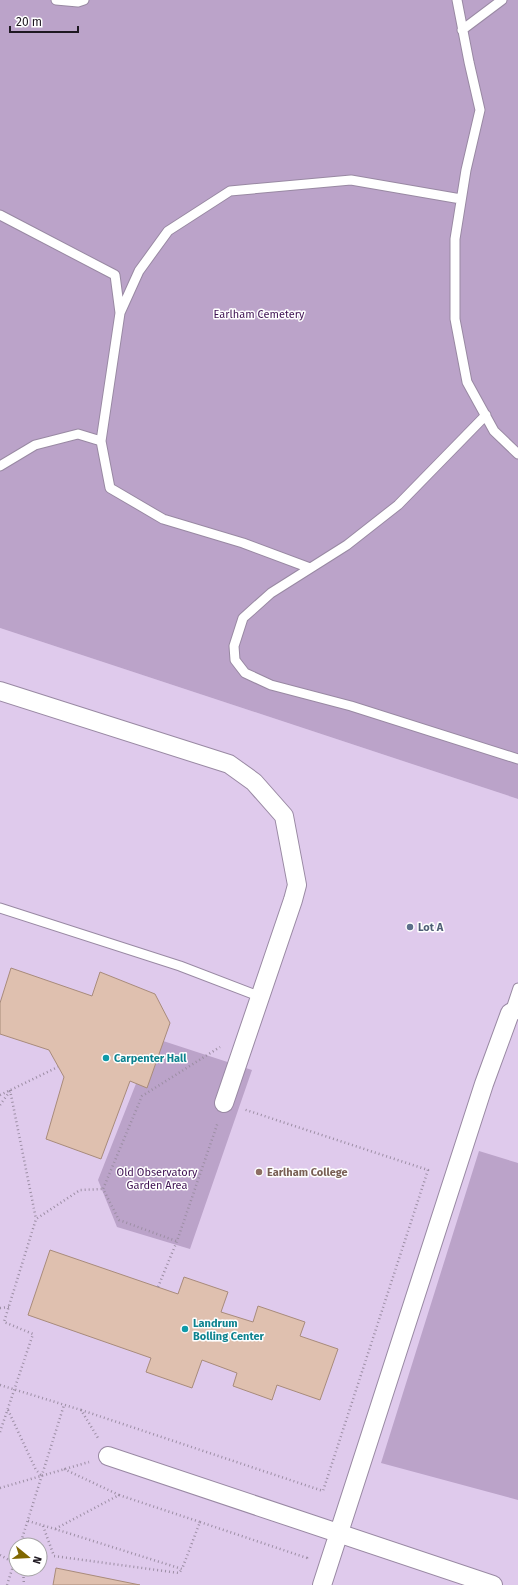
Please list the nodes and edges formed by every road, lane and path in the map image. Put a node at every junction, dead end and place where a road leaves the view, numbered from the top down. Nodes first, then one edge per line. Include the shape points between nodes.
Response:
1 (56, 0) edge
2 (84, 0) edge
3 (457, 0) edge
4 (502, 0) edge
5 (462, 30) junction
6 (461, 199) junction
7 (0, 215) edge
8 (120, 313) junction
9 (486, 416) junction
10 (101, 441) junction
11 (518, 454) edge
12 (0, 466) edge
13 (310, 568) junction
14 (0, 691) edge
15 (518, 759) edge
16 (0, 908) edge
17 (518, 988) edge
18 (260, 997) junction
19 (514, 1011) edge
20 (223, 1046) dead end
21 (58, 1067) dead end
22 (10, 1090) junction
23 (0, 1095) edge
24 (224, 1103) junction
25 (0, 1104) edge
26 (103, 1189) junction
27 (36, 1219) junction
28 (176, 1240) junction
29 (158, 1287) dead end
30 (9, 1307) junction
31 (0, 1308) edge
32 (0, 1385) edge
33 (15, 1390) junction
34 (64, 1404) junction
35 (8, 1410) junction
36 (81, 1410) junction
37 (0, 1432) edge
38 (108, 1456) junction
39 (63, 1469) junction
40 (41, 1475) junction
41 (0, 1488) edge
42 (119, 1495) junction
43 (28, 1520) junction
44 (200, 1522) junction
45 (43, 1525) junction
46 (55, 1529) junction
47 (338, 1534) junction
48 (23, 1537) edge
49 (307, 1558) dead end
50 (182, 1569) junction
51 (322, 1585) edge
52 (493, 1585) edge

1 - 2 lane
3 - 5 lane
4 - 5 lane
5 - 6 lane via 480,110
6 - 8 lane via 351,180 230,190 168,231 139,271
6 - 9 lane via 455,239 455,319 467,382
7 - 8 lane via 115,275
8 - 10 lane
9 - 11 lane via 494,431
9 - 13 lane via 398,505 347,546
10 - 12 lane via 78,434 35,445
10 - 13 lane via 110,488 163,519 243,543
13 - 15 lane via 271,593 243,618 234,646 235,660 245,673 271,685 351,706
14 - 18 street via 229,764 254,782 284,816 297,884
16 - 18 lane via 180,966
17 - 19 lane
18 - 24 street
19 - 47 street via 484,1084
20 - 26 path via 142,1096
21 - 22 path
22 - 23 path
22 - 25 path
22 - 27 path
24 - 28 path
24 - 36 path via 428,1170 323,1491
26 - 27 path via 80,1190
26 - 28 path via 119,1220
27 - 30 path
28 - 29 path
30 - 31 path
30 - 33 path via 4,1322 33,1334
32 - 33 path
33 - 34 path
33 - 35 path
34 - 36 path
34 - 40 path
35 - 37 path
35 - 40 path via 36,1470
36 - 38 path
38 - 39 path
38 - 47 street
39 - 40 path
39 - 42 path
40 - 41 path
40 - 43 path
42 - 44 path
42 - 46 path
43 - 45 path
43 - 48 path
44 - 49 path
44 - 50 path
45 - 46 path
45 - 50 path via 54,1556 179,1573
46 - 50 path
47 - 51 street
47 - 52 street

